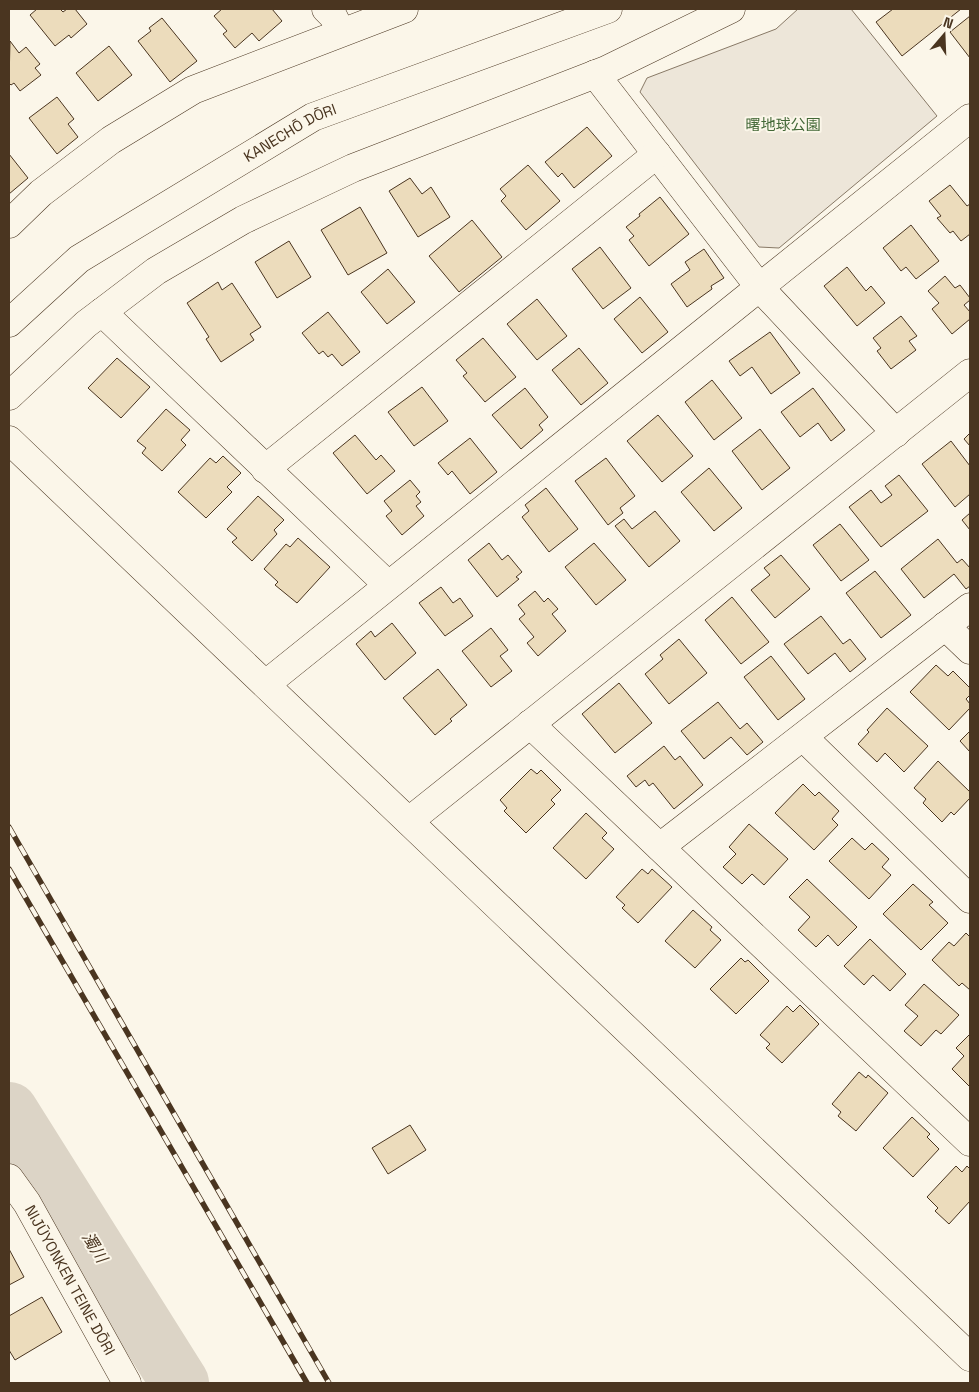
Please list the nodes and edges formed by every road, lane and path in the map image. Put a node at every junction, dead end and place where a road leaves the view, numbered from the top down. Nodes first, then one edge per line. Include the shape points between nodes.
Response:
1 (326, 9) edge
2 (404, 9) edge
3 (608, 9) edge
4 (731, 9) edge
5 (340, 32) junction
6 (595, 74) junction
7 (970, 118) edge
8 (657, 154) junction
9 (9, 224) edge
10 (760, 288) junction
11 (102, 312) junction
12 (9, 323) edge
13 (970, 373) edge
14 (9, 396) edge
15 (896, 432) junction
16 (9, 440) edge
17 (265, 469) junction
18 (388, 585) junction
19 (970, 607) edge
20 (945, 626) junction
21 (970, 650) edge
22 (266, 684) junction
23 (530, 724) junction
24 (802, 736) junction
25 (409, 821) junction
26 (660, 847) junction
27 (970, 898) edge
28 (970, 1142) edge
29 (9, 1178) edge
30 (970, 1357) edge
31 (127, 1383) edge

1 - 5 street
2 - 5 street
3 - 12 street, KANECHŌ DŌRI via 313,117 79,259
4 - 6 street
5 - 9 street via 193,90 111,140 41,193
6 - 8 street
6 - 11 street via 353,168 243,220 156,271
7 - 10 street
8 - 10 street
8 - 17 street
10 - 15 street
10 - 18 street
11 - 14 street
11 - 17 street
13 - 15 street
15 - 23 street
16 - 22 street
17 - 18 street
18 - 22 street
19 - 20 street
20 - 21 street
20 - 24 street
22 - 25 street
23 - 25 street
23 - 26 street
24 - 26 street
24 - 27 street
25 - 30 street
26 - 28 street
29 - 31 street, NIJŪYONKEN TEINE DŌRI via 27,1203

